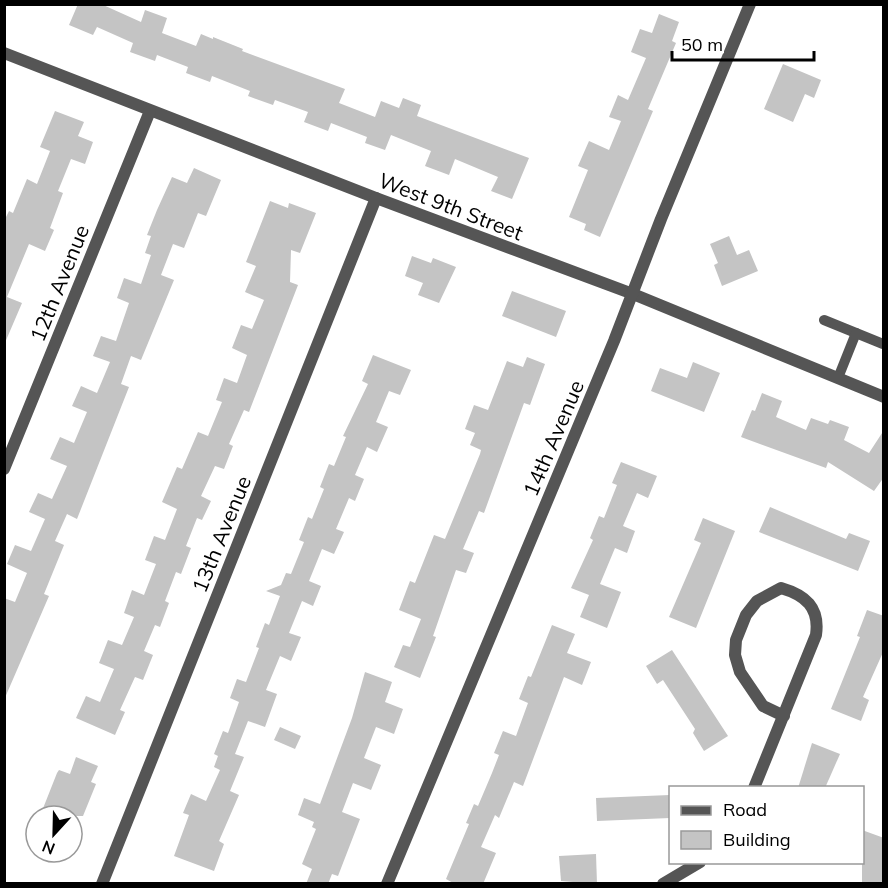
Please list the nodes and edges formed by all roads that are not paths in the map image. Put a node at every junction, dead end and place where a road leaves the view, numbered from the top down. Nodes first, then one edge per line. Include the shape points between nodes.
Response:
1 (750, 4) edge
2 (4, 53) edge
3 (150, 111) junction
4 (375, 198) junction
5 (633, 294) junction
6 (824, 320) dead end
7 (856, 333) junction
8 (883, 344) edge
9 (838, 378) junction
10 (884, 397) edge
11 (4, 469) edge
12 (784, 716) junction
13 (755, 786) edge
14 (697, 864) edge
15 (102, 884) edge
16 (387, 884) edge
17 (663, 884) edge

1 - 5 street, 14th Avenue
2 - 3 street, West 9th Street
3 - 4 street, West 9th Street
3 - 11 street, 12th Avenue
4 - 5 street, West 9th Street
4 - 15 street, 13th Avenue
5 - 9 street, West 9th Street
5 - 16 street, 14th Avenue
6 - 7 lane
7 - 8 lane
7 - 9 lane
9 - 10 street, West 9th Street
12 - 12 street via 818,624 809,601 781,588 757,601 746,615 736,640 735,655 740,672 763,706
12 - 13 street
14 - 17 street

